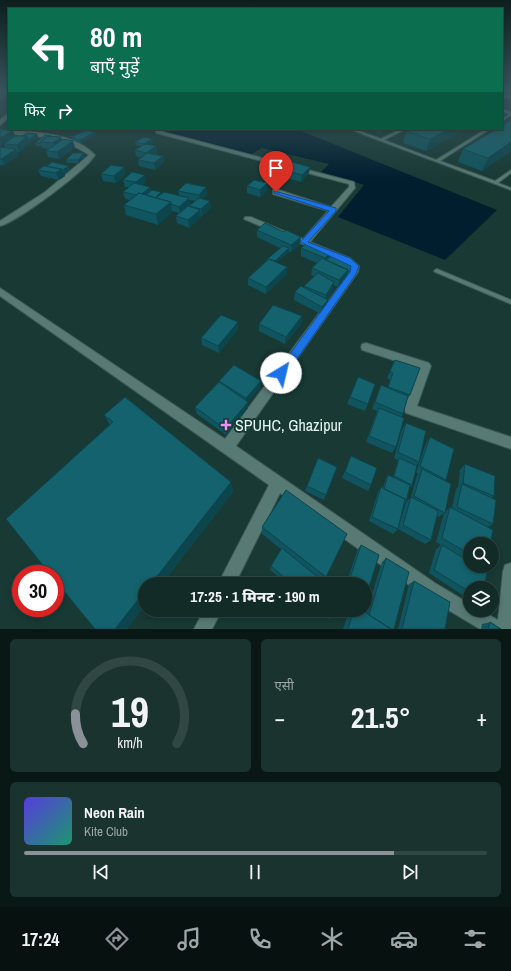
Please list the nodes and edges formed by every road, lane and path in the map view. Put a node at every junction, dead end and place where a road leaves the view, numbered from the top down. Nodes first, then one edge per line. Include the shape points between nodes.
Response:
1 (161, 130) edge
2 (354, 130) edge
3 (402, 130) edge
4 (486, 130) edge
5 (0, 132) edge
6 (382, 140) junction
7 (437, 161) junction
8 (511, 171) edge
9 (495, 183) junction
10 (511, 189) edge
11 (276, 192) dead end
12 (333, 210) junction
13 (248, 219) dead end
14 (0, 224) edge
15 (304, 242) junction
16 (437, 271) dead end
17 (0, 291) edge
18 (511, 302) edge
19 (366, 347) dead end
20 (511, 443) edge
21 (227, 448) junction
22 (277, 484) junction
23 (511, 571) edge
24 (230, 577) edge
25 (209, 617) edge
26 (203, 629) edge
27 (496, 629) edge
28 (506, 629) edge

1 - 12 street via 158,132 352,183 353,187
2 - 6 lane
3 - 6 lane
4 - 7 lane
5 - 14 street via 55,137 87,150 92,155 56,188
6 - 7 lane
7 - 9 lane
8 - 9 lane
9 - 10 lane
11 - 12 street
12 - 15 street
13 - 15 street
15 - 21 street via 347,260 355,266 354,272
16 - 18 lane
17 - 21 street
19 - 20 street via 425,366 410,409
21 - 22 street
22 - 24 street
22 - 27 street via 429,588
23 - 28 street
25 - 26 street

